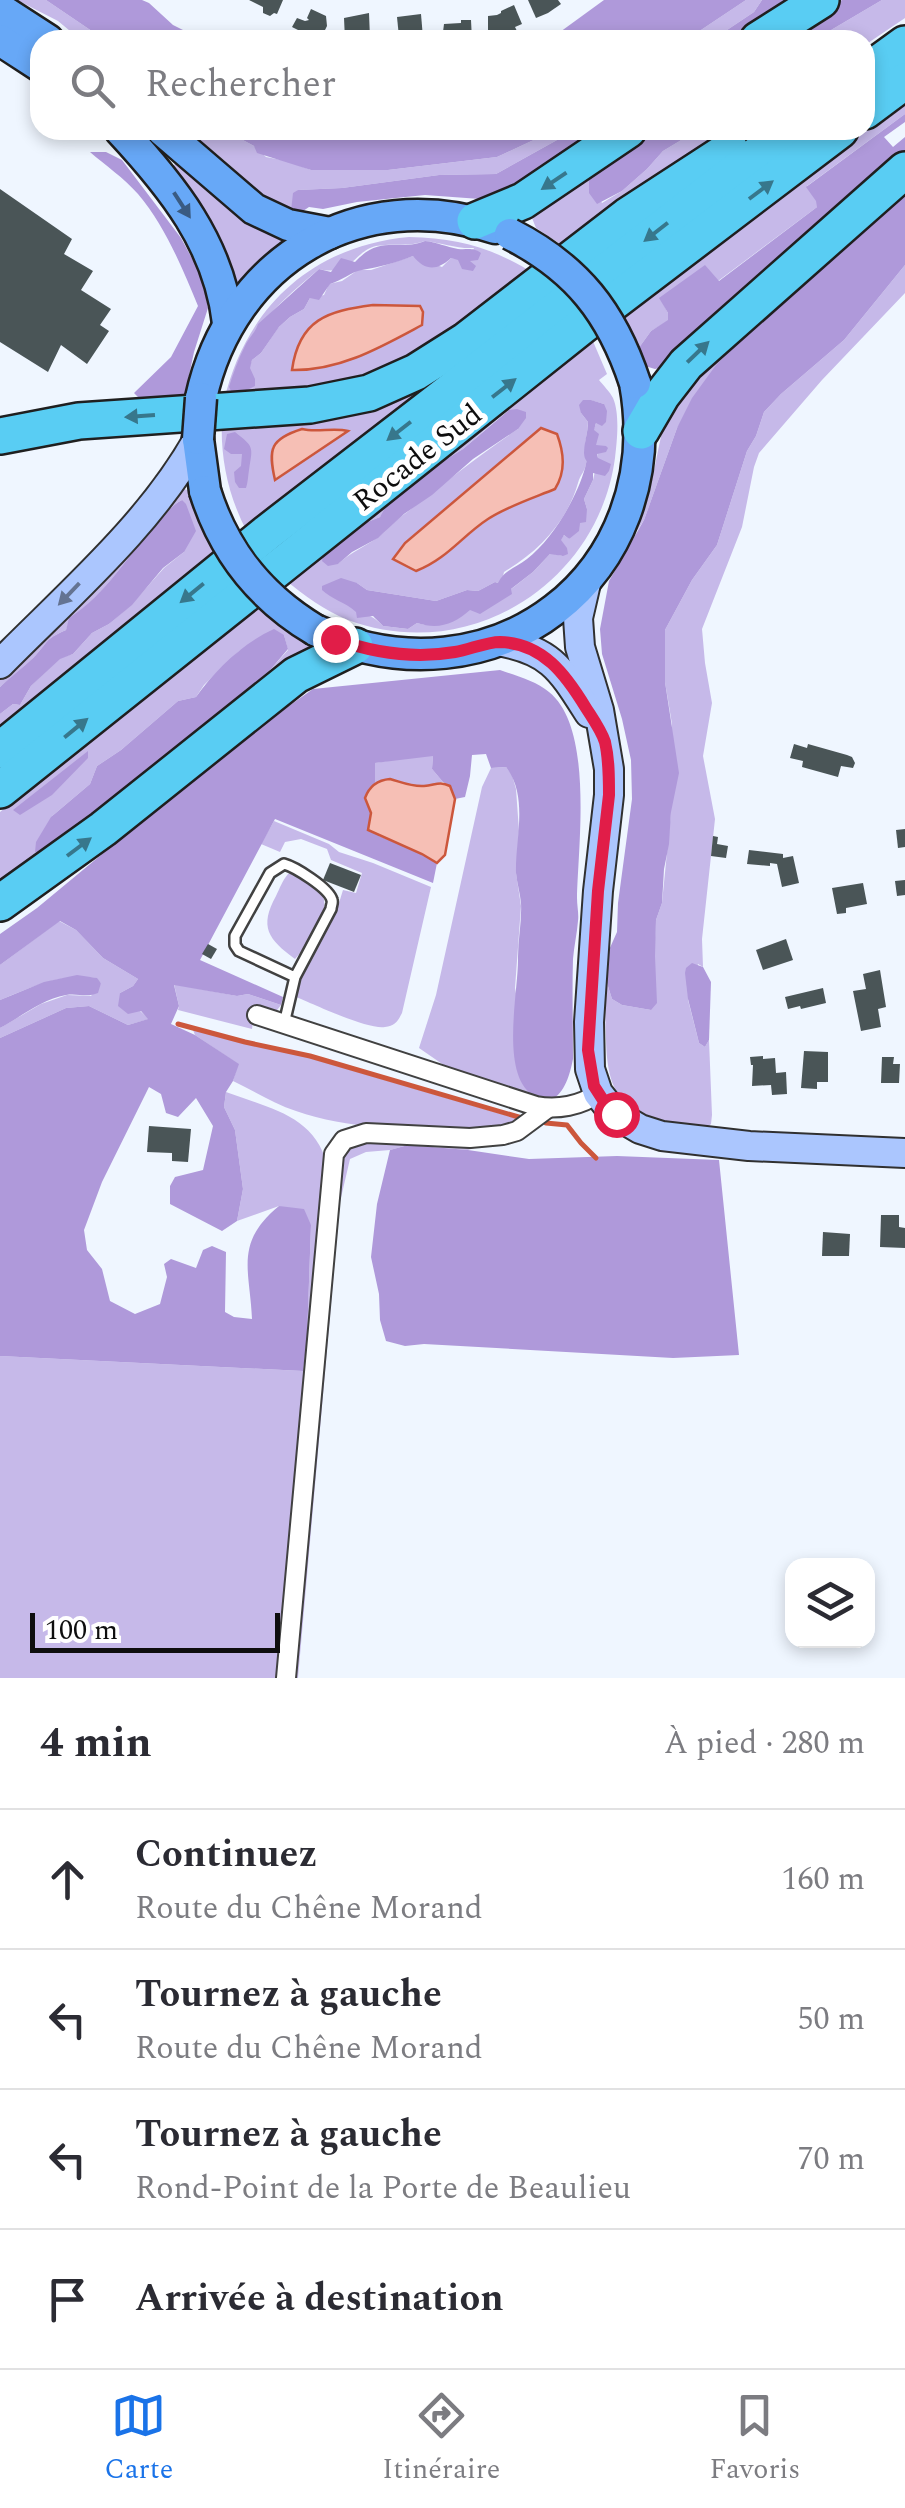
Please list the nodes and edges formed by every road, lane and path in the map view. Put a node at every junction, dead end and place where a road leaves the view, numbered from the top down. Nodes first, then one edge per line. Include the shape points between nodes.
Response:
1 (821, 0) edge
2 (0, 10) edge
3 (774, 30) edge
4 (905, 44) edge
5 (23, 50) edge
6 (875, 66) edge
7 (905, 82) edge
8 (875, 104) edge
9 (129, 140) edge
10 (174, 140) edge
11 (613, 140) edge
12 (745, 140) edge
13 (776, 140) edge
14 (827, 140) edge
15 (905, 170) edge
16 (475, 221) junction
17 (330, 233) junction
18 (228, 323) junction
19 (641, 430) junction
20 (0, 436) edge
21 (198, 440) junction
22 (587, 579) junction
23 (496, 642) junction
24 (355, 646) junction
25 (0, 664) edge
26 (604, 738) junction
27 (0, 750) edge
28 (0, 790) edge
29 (0, 904) edge
30 (295, 977) junction
31 (256, 1015) dead end
32 (284, 1024) junction
33 (598, 1093) junction
34 (548, 1108) junction
35 (905, 1152) edge
36 (286, 1678) edge

1 - 3 highway
2 - 5 main road
4 - 6 highway
7 - 8 highway
9 -> 18 main road via 197,228 221,284
10 - 17 main road via 254,209 288,226
11 -> 16 highway via 523,202
12 -> 20 highway via 627,216 453,350 392,384 341,400 79,421
13 -> 27 highway, Rocade Sud via 268,532
28 -> 14 highway, Rocade Sud via 582,326
19 -> 15 highway via 686,364
16 - 17 main road via 401,215
16 - 19 main road, bridge via 554,260 590,294 617,335 635,383
17 - 18 main road via 272,270
18 - 21 main road, bridge via 211,359
19 - 22 main road via 631,498 614,541
21 - 24 main road, bridge via 217,525 246,572 316,630
21 -> 25 main road via 148,514
22 - 23 main road via 555,610
22 - 26 main road via 580,647
23 - 24 main road via 426,656
23 - 26 main road via 530,648 560,670
29 -> 24 highway via 286,682
26 - 33 main road via 609,795 588,1050
30 - 30 lane via 332,902 313,880 284,864 270,873 235,945
30 - 32 lane
31 - 32 street
32 - 34 street
33 - 34 street
33 - 35 main road via 622,1120 662,1136
34 - 36 street via 516,1130 489,1137 378,1132 354,1135 334,1154

